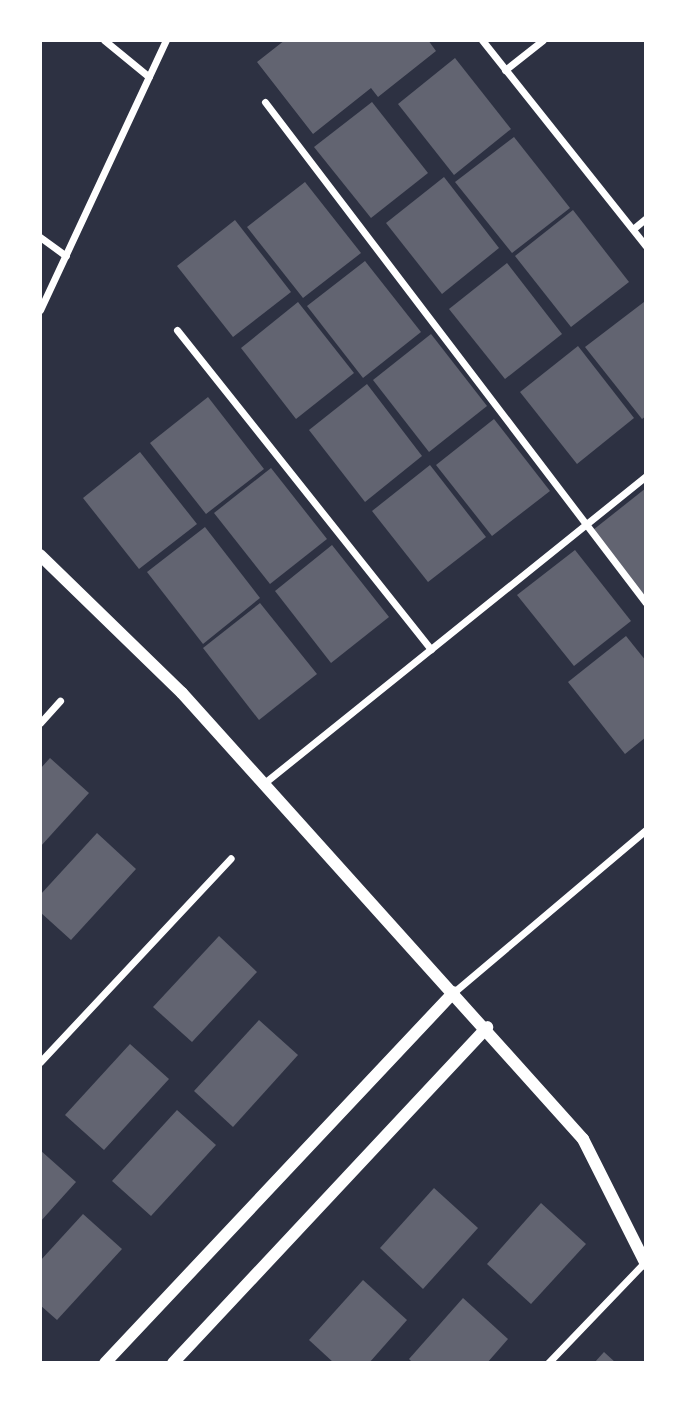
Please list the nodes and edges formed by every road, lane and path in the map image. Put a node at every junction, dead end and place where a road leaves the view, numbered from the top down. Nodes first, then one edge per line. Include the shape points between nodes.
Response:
1 (104, 40) edge
2 (166, 40) edge
3 (482, 40) edge
4 (543, 40) edge
5 (505, 70) junction
6 (149, 77) junction
7 (265, 102) dead end
8 (646, 218) edge
9 (633, 229) junction
10 (40, 237) edge
11 (646, 246) edge
12 (66, 256) junction
13 (40, 310) edge
14 (177, 330) dead end
15 (646, 476) edge
16 (584, 523) junction
17 (40, 555) edge
18 (646, 603) edge
19 (431, 649) junction
20 (60, 701) dead end
21 (40, 723) edge
22 (262, 785) junction
23 (646, 830) edge
24 (231, 858) dead end
25 (454, 992) junction
26 (487, 1027) junction
27 (40, 1062) edge
28 (645, 1263) edge
29 (105, 1363) edge
30 (173, 1363) edge
31 (548, 1363) edge

1 - 6 street
2 - 6 street
3 - 5 street
4 - 5 street
5 - 9 street
6 - 12 street
7 - 16 street
8 - 9 street
9 - 11 street
10 - 12 street
12 - 13 street
14 - 19 street
15 - 16 street
16 - 18 street
16 - 19 street
17 - 22 street via 182,693
19 - 22 street
20 - 21 street
22 - 25 street
23 - 25 street
24 - 27 street
25 - 26 street
25 - 29 street
26 - 28 street via 583,1139
26 - 30 street
28 - 31 street

